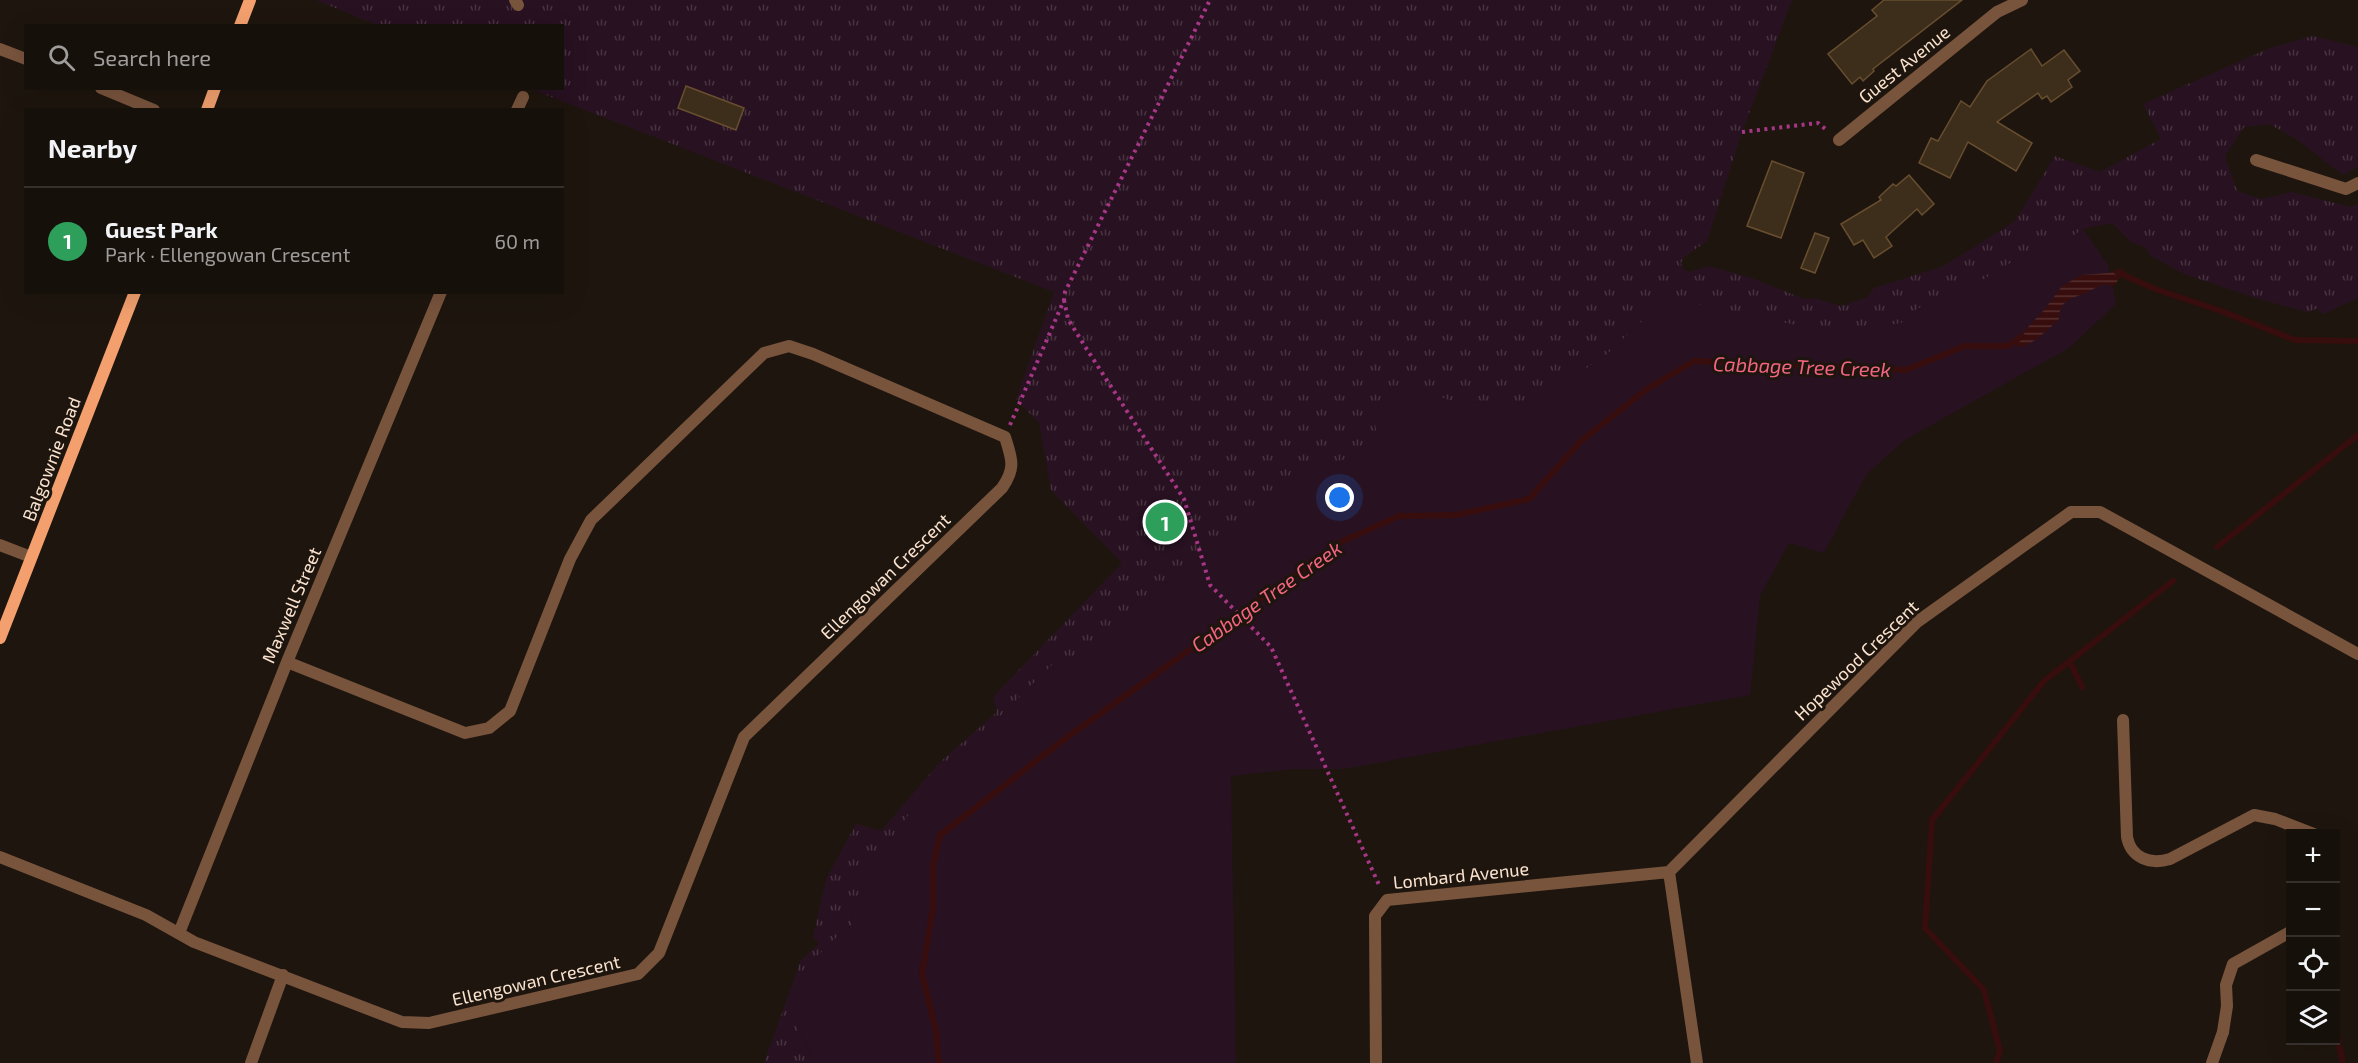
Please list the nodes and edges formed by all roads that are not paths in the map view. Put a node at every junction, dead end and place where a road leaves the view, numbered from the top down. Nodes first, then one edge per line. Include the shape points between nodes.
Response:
1 (250, 0) edge
2 (2022, 0) edge
3 (241, 24) edge
4 (0, 49) edge
5 (24, 58) edge
6 (106, 90) edge
7 (214, 90) edge
8 (523, 97) dead end
9 (149, 108) edge
10 (208, 108) edge
11 (518, 108) edge
12 (1839, 140) road end
13 (2256, 160) dead end
14 (2358, 183) edge
15 (134, 294) edge
16 (440, 294) edge
17 (0, 545) edge
18 (31, 557) junction
19 (0, 638) edge
20 (2358, 654) edge
21 (286, 662) junction
22 (2122, 720) dead end
23 (2301, 829) edge
24 (0, 857) edge
25 (1669, 872) junction
26 (179, 933) junction
27 (2286, 935) edge
28 (284, 975) junction
29 (251, 1063) edge
30 (1376, 1063) edge
31 (1697, 1063) edge
32 (2212, 1063) edge

1 - 3 main road
2 - 12 street, Guest Avenue via 1997,12
4 - 5 street
6 - 9 street
7 - 10 main road
8 - 11 street
13 - 14 street via 2346,189
15 - 18 main road, Balgownie Road
16 - 21 street, Maxwell Street
17 - 18 street
18 - 19 main road, Balgownie Road
20 - 25 street, Hopewood Crescent via 2100,512 2071,512 1917,622
21 - 26 street, Maxwell Street
21 - 28 street, Ellengowan Crescent via 465,733 489,728 510,711 570,559 591,520 764,353 789,346 813,354 1005,437 1011,457 1012,474 1002,488 744,737 659,953 638,974 429,1023 402,1022
22 - 23 street via 2127,837 2130,850 2138,857 2170,859 2254,815
24 - 26 street, Ellengowan Crescent via 146,915
25 - 30 street, Lombard Avenue via 1387,900 1375,916
25 - 31 street
26 - 28 street, Ellengowan Crescent
27 - 32 street via 2233,964 2226,985 2223,1032
28 - 29 street

